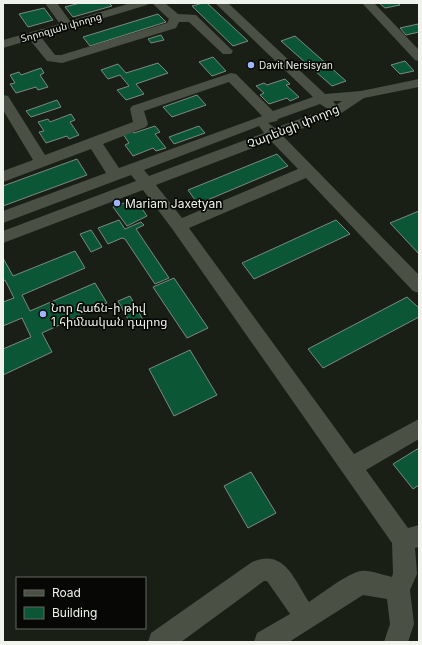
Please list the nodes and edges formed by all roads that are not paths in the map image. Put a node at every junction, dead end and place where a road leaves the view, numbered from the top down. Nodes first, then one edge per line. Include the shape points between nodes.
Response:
1 (51, 3) edge
2 (143, 3) edge
3 (158, 3) edge
4 (221, 3) edge
5 (368, 3) edge
6 (175, 18) junction
7 (67, 25) junction
8 (34, 34) junction
9 (3, 44) edge
10 (227, 51) dead end
11 (419, 57) edge
12 (419, 83) edge
13 (361, 95) junction
14 (322, 98) junction
15 (3, 99) edge
16 (335, 111) junction
17 (266, 120) junction
18 (274, 135) junction
19 (94, 142) junction
20 (42, 162) junction
21 (308, 171) junction
22 (140, 175) junction
23 (116, 176) junction
24 (3, 177) edge
25 (3, 217) edge
26 (179, 226) junction
27 (3, 237) edge
28 (419, 286) edge
29 (419, 428) edge
30 (350, 467) junction
31 (411, 538) edge
32 (398, 590) junction
33 (306, 618) junction
34 (170, 639) edge
35 (266, 642) edge
36 (396, 642) edge

1 - 7 street
2 - 7 street, Տորոզյան փողոց
3 - 6 street
4 - 14 street
5 - 11 street
6 - 8 street via 172,25 62,59 51,58
6 - 10 street via 192,18
7 - 8 street, Տորոզյան փողոց
8 - 9 street, Տորոզյան փողոց
12 - 13 street
13 - 14 street, Չարենցի փողոց
13 - 16 street, Չարենցի փողոց
14 - 16 street
14 - 17 street, Չարենցի փողոց
15 - 20 street
16 - 18 street, Չարենցի փողոց
17 - 18 street
17 - 19 street via 231,77 137,110 141,124
17 - 22 street, Չարենցի փողոց
18 - 21 street
18 - 22 street, Չարենցի փողոց
19 - 20 street
19 - 23 street
20 - 24 street
21 - 26 street
21 - 28 street
22 - 23 street, Չարենցի փողոց
22 - 26 street
22 - 27 street, Չարենցի փողոց
23 - 25 street, Չարենցի փողոց
26 - 30 street
29 - 30 street
30 - 31 street
31 - 32 street via 406,574
32 - 33 street via 360,583
32 - 36 street via 402,624
33 - 34 street via 275,571 260,570
33 - 35 street

